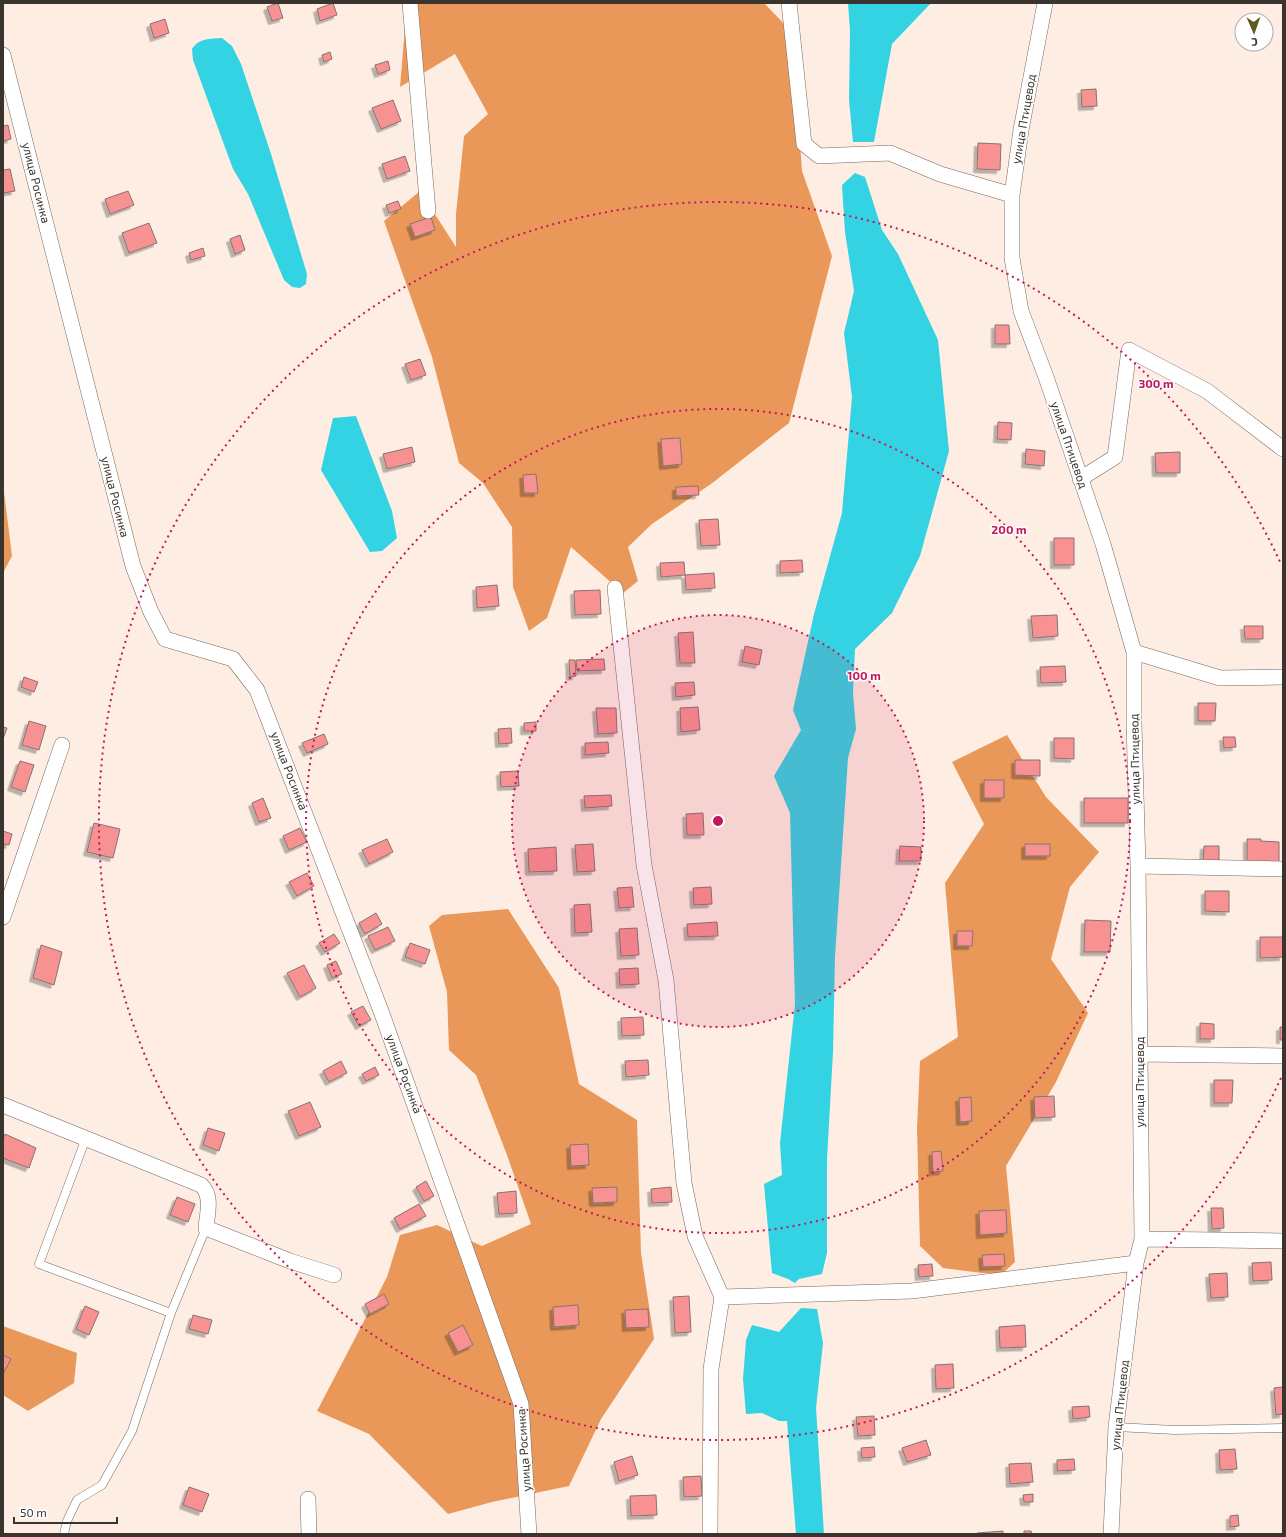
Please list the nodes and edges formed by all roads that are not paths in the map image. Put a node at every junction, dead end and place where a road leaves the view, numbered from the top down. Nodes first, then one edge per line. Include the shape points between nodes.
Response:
1 (410, 3) edge
2 (789, 3) edge
3 (1045, 3) edge
4 (3, 55) edge
5 (1012, 195) junction
6 (428, 211) dead end
7 (1283, 449) edge
8 (1080, 479) junction
9 (616, 588) dead end
10 (1134, 652) junction
11 (1283, 677) edge
12 (62, 745) dead end
13 (1138, 866) junction
14 (1283, 869) edge
15 (3, 917) edge
16 (1140, 1054) junction
17 (1283, 1056) edge
18 (3, 1105) edge
19 (86, 1138) junction
20 (206, 1228) junction
21 (1142, 1239) junction
22 (1283, 1241) edge
23 (1136, 1263) junction
24 (334, 1275) dead end
25 (722, 1297) junction
26 (171, 1313) junction
27 (1116, 1427) junction
28 (1283, 1428) edge
29 (308, 1499) dead end
30 (64, 1534) edge
31 (309, 1534) edge
32 (529, 1534) edge
33 (710, 1534) edge
34 (1111, 1534) edge

1 - 6 street
2 - 5 street via 804,144 819,156 890,153 940,174
3 - 5 street, улица Птицевод via 1021,130
4 - 32 street, улица Росинка via 132,566 151,612 166,639 233,659 257,690 381,1011 521,1404
5 - 8 street, улица Птицевод via 1012,258 1021,310
7 - 8 street via 1207,391 1129,350 1115,456
8 - 10 street, улица Птицевод via 1103,544
9 - 25 street via 644,866 666,980 684,1183 695,1236
10 - 11 street via 1220,678
10 - 13 street, улица Птицевод
12 - 15 street
13 - 14 street
13 - 16 street, улица Птицевод
16 - 17 street
16 - 21 street, улица Птицевод
18 - 19 street
19 - 20 street via 201,1185 206,1190 208,1202
19 - 26 lane via 39,1264
20 - 24 street
20 - 26 lane
21 - 22 street
21 - 23 street, улица Птицевод
23 - 25 street via 912,1291
23 - 27 street, улица Птицевод
25 - 33 street via 711,1369
26 - 30 lane via 132,1431 102,1485 77,1500
27 - 28 lane via 1176,1430
27 - 34 street, улица Птицевод
29 - 31 street

